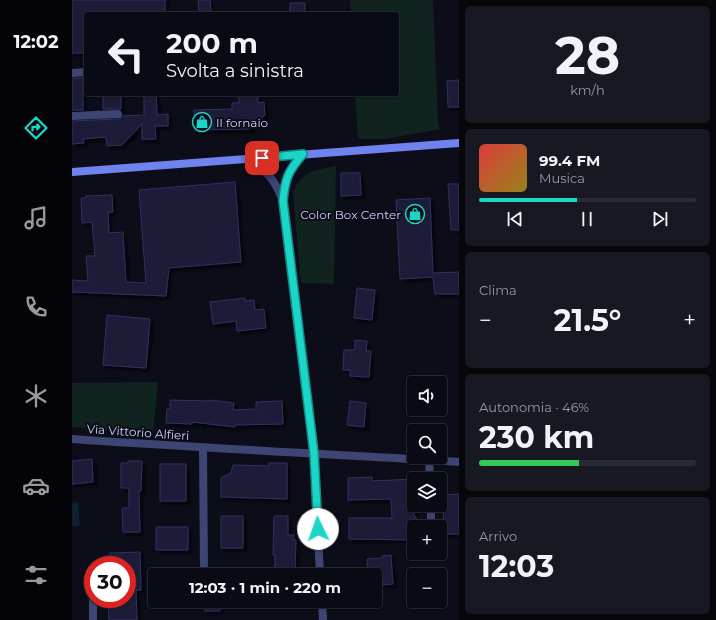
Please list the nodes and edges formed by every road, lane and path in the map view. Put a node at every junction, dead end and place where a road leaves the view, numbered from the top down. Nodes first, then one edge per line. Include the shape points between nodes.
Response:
1 (72, 72) edge
2 (84, 72) edge
3 (118, 114) dead end
4 (72, 116) edge
5 (459, 143) edge
6 (303, 154) junction
7 (248, 159) junction
8 (72, 172) edge
9 (283, 201) junction
10 (72, 439) edge
11 (203, 448) junction
12 (314, 453) junction
13 (407, 459) edge
14 (447, 461) edge
15 (459, 462) edge
16 (204, 568) edge
17 (320, 568) edge
18 (93, 608) edge
19 (322, 608) edge
20 (93, 620) edge
21 (323, 620) edge

1 - 2 street
3 - 4 street
5 - 6 main road
6 - 7 main road
6 - 9 street via 288,173
7 - 8 main road
7 - 9 street via 270,175
9 - 12 street
10 - 11 street, Via Vittorio Alfieri
11 - 12 street, Via Vittorio Alfieri
11 - 16 street, Via Vittorio Alfieri
12 - 13 street, Via Vittorio Alfieri
12 - 17 street
14 - 15 street, Via Vittorio Alfieri
18 - 20 street
19 - 21 street

